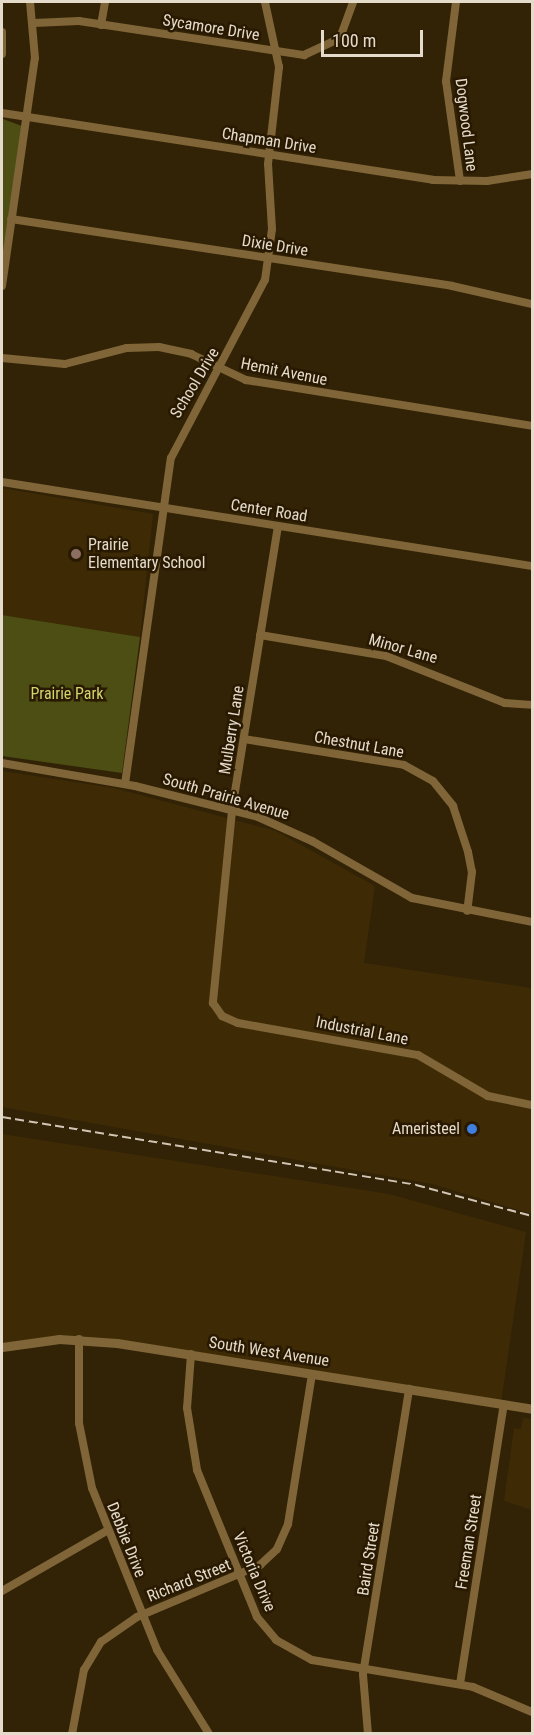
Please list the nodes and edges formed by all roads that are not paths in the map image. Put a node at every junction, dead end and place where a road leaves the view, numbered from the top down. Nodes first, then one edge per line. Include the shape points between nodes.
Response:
1 (30, 2) edge
2 (105, 2) edge
3 (265, 2) edge
4 (353, 2) edge
5 (456, 2) edge
6 (34, 23) junction
7 (101, 25) junction
8 (2, 32) edge
9 (278, 52) junction
10 (2, 54) edge
11 (2, 113) edge
12 (27, 117) junction
13 (269, 155) junction
14 (532, 174) edge
15 (459, 182) junction
16 (12, 219) junction
17 (268, 259) junction
18 (2, 286) edge
19 (532, 304) edge
20 (2, 358) edge
21 (219, 369) junction
22 (532, 426) edge
23 (2, 482) edge
24 (161, 507) junction
25 (278, 525) junction
26 (532, 566) edge
27 (260, 634) junction
28 (532, 705) edge
29 (244, 739) junction
30 (2, 763) edge
31 (125, 784) junction
32 (232, 811) junction
33 (466, 911) junction
34 (532, 922) edge
35 (216, 1010) joint
36 (532, 1105) edge
37 (80, 1339) junction
38 (2, 1347) edge
39 (191, 1354) junction
40 (312, 1374) junction
41 (409, 1389) junction
42 (504, 1404) junction
43 (532, 1409) edge
44 (108, 1530) junction
45 (240, 1574) junction
46 (2, 1591) edge
47 (142, 1615) junction
48 (364, 1670) junction
49 (460, 1684) junction
50 (532, 1712) edge
51 (72, 1734) edge
52 (209, 1734) edge
53 (368, 1734) edge

1 - 6 street
2 - 7 street
3 - 9 street, School Drive
4 - 9 street, Sycamore Drive via 349,23 330,46 311,55
5 - 15 street, Dogwood Lane via 446,81
6 - 7 street, Sycamore Drive
6 - 12 street
7 - 9 street, Sycamore Drive
8 - 10 street
9 - 13 street, School Drive via 279,88
11 - 12 street, Chapman Drive
12 - 13 street, Chapman Drive
12 - 16 street
13 - 15 street, Chapman Drive
13 - 17 street, School Drive
14 - 15 street, Chapman Drive
16 - 17 street, Dixie Drive
16 - 18 street
17 - 19 street, Dixie Drive
17 - 21 street, School Drive via 257,305
20 - 21 street, Hemit Avenue via 65,364 127,348 159,347
21 - 22 street, Hemit Avenue via 246,380
21 - 24 street, School Drive via 176,445
23 - 24 street, Center Road
24 - 25 street, Center Road
24 - 31 street, School Drive
25 - 26 street, Center Road
25 - 27 street, Mulberry Lane
27 - 28 street, Minor Lane via 386,656 505,703
27 - 29 street, Mulberry Lane
29 - 32 street, Mulberry Lane
29 - 33 street, Chestnut Lane via 404,765 433,781 453,806 468,852 471,882
30 - 31 street, South Prairie Avenue
31 - 32 street, South Prairie Avenue
32 - 33 street, South Prairie Avenue via 294,831 412,898
32 - 35 street, Mulberry Lane via 210,985
33 - 34 street, South Prairie Avenue
35 - 36 street, Industrial Lane via 238,1023 404,1051 488,1096
37 - 38 street, South West Avenue
37 - 39 street, South West Avenue
37 - 44 street, Debbie Drive via 83,1454
39 - 40 street, South West Avenue
39 - 45 street, Victoria Drive via 189,1436
40 - 41 street, South West Avenue
40 - 45 street, Richard Street via 286,1532 267,1560
41 - 42 street, South West Avenue
41 - 48 street, Baird Street
42 - 43 street, South West Avenue
42 - 49 street, Freeman Street
44 - 46 street
44 - 47 street, Debbie Drive
45 - 47 street, Richard Street
45 - 48 street, Victoria Drive via 257,1617 276,1640 307,1658
47 - 51 street, Richard Street via 114,1629 90,1657
47 - 52 street, Debbie Drive
48 - 49 street, Victoria Drive
48 - 53 street, Baird Street
49 - 50 street, Victoria Drive

